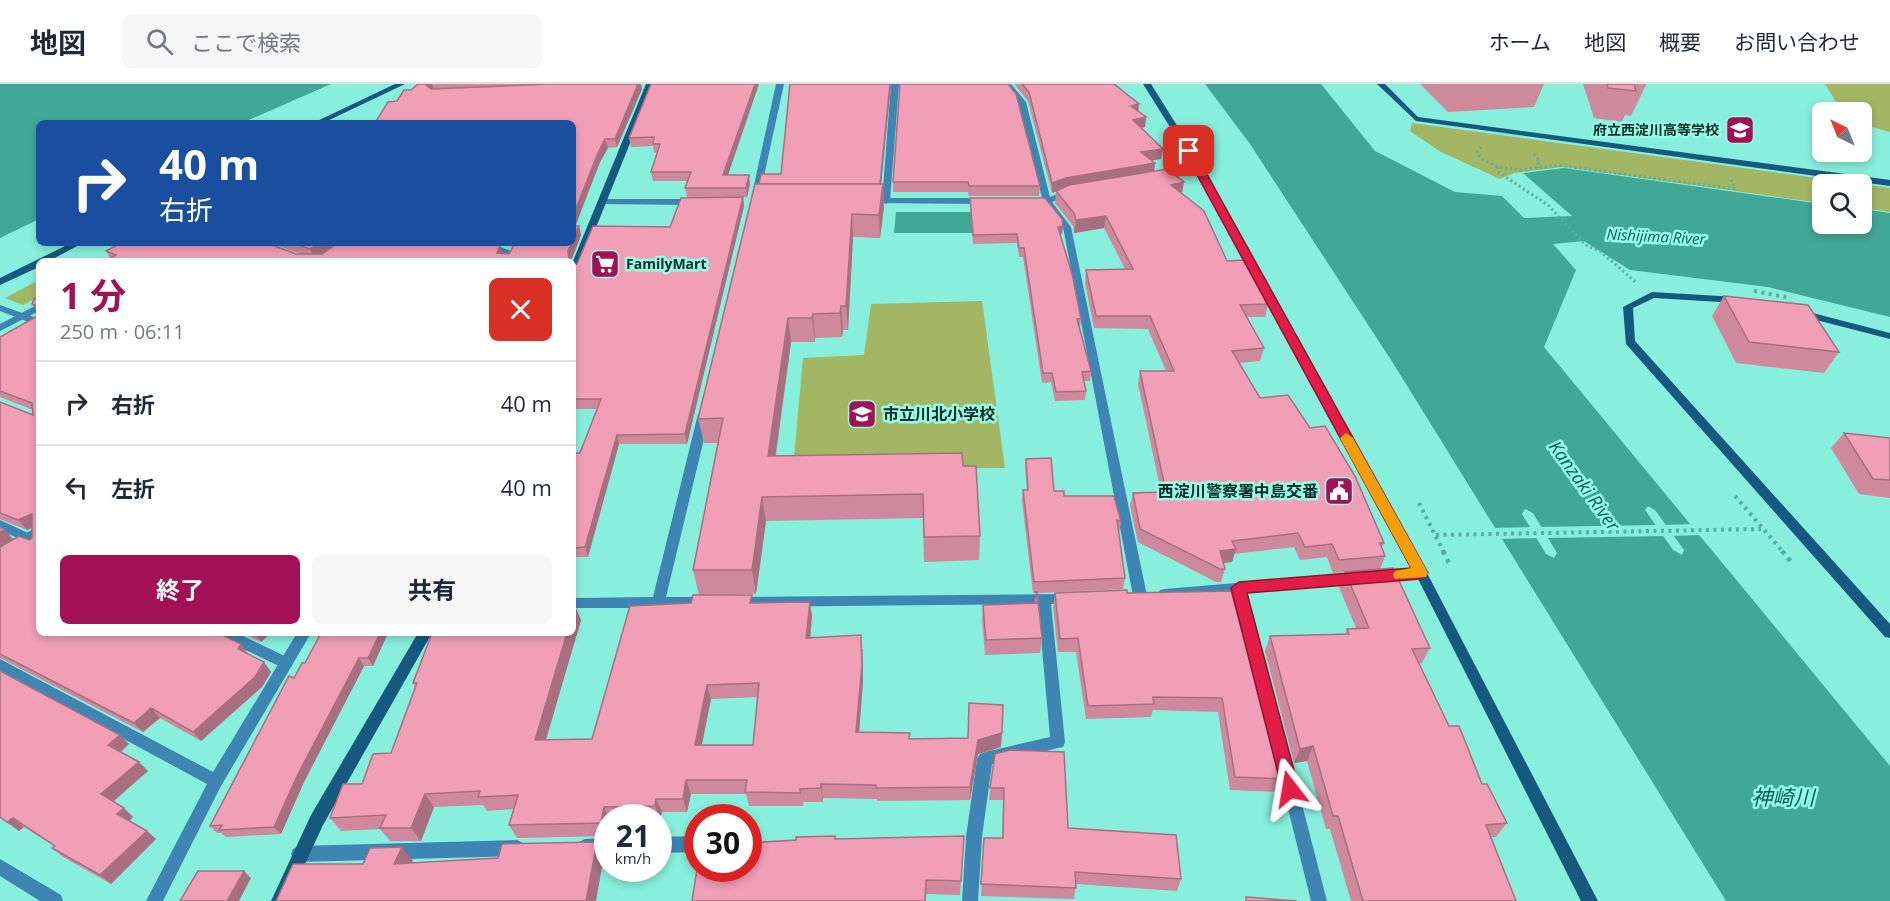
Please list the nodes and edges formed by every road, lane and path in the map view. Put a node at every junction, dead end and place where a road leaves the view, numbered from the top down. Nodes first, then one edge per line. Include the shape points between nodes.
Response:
1 (401, 84) edge
2 (650, 84) edge
3 (780, 84) edge
4 (895, 84) edge
5 (1007, 84) edge
6 (1147, 84) edge
7 (1382, 84) edge
8 (639, 85) edge
9 (323, 120) edge
10 (1481, 146) dead end
11 (1528, 150) dead end
12 (1498, 167) junction
13 (1538, 168) junction
14 (1200, 170) junction
15 (1722, 177) dead end
16 (1144, 180) edge
17 (1890, 183) edge
18 (1076, 191) edge
19 (862, 201) edge
20 (886, 201) junction
21 (990, 201) edge
22 (1024, 201) edge
23 (1047, 201) junction
24 (601, 202) junction
25 (707, 202) edge
26 (743, 202) edge
27 (754, 202) junction
28 (766, 202) edge
29 (752, 213) edge
30 (72, 246) edge
31 (485, 246) edge
32 (509, 257) edge
33 (49, 258) edge
34 (36, 264) edge
35 (576, 264) edge
36 (0, 282) edge
37 (1745, 289) dead end
38 (1652, 295) junction
39 (1799, 299) dead end
40 (1751, 303) edge
41 (0, 308) edge
42 (36, 309) edge
43 (1785, 310) edge
44 (22, 317) junction
45 (36, 322) edge
46 (0, 328) edge
47 (1890, 336) edge
48 (705, 408) edge
49 (1735, 495) dead end
50 (1419, 503) dead end
51 (0, 525) edge
52 (1761, 529) junction
53 (1436, 535) junction
54 (33, 540) edge
55 (0, 556) edge
56 (1793, 564) dead end
57 (1451, 567) dead end
58 (1420, 573) junction
59 (1239, 588) junction
60 (1087, 598) edge
61 (1044, 600) junction
62 (576, 603) edge
63 (658, 603) junction
64 (1890, 633) edge
65 (230, 636) edge
66 (302, 636) edge
67 (423, 636) edge
68 (286, 663) junction
69 (0, 665) edge
70 (216, 781) junction
71 (594, 846) edge
72 (572, 847) edge
73 (536, 848) edge
74 (299, 854) junction
75 (0, 867) edge
76 (55, 901) edge
77 (154, 901) edge
78 (279, 901) edge
79 (970, 901) edge
80 (1319, 901) edge
81 (1590, 901) edge

1 - 9 street
2 - 8 street
2 - 24 street
3 - 27 street
4 - 20 street
5 - 23 street via 1022,102
6 - 14 street
7 - 17 street via 1416,119
10 - 12 path via 1477,152 1482,159
11 - 13 path via 1539,160
12 - 13 path
12 - 38 path via 1498,172 1528,189 1586,245 1601,252
13 - 15 path via 1557,165 1735,189 1731,179
14 - 16 street
14 - 58 street
18 - 23 street
19 - 20 street
20 - 21 street
22 - 23 street
23 - 59 street via 1067,226 1135,596
24 - 25 street
24 - 35 street
26 - 27 street
27 - 28 street
27 - 29 street
30 - 33 street
31 - 32 street
34 - 36 street
37 - 39 path
38 - 40 street via 1728,298
38 - 64 street via 1628,307 1630,342
41 - 44 street
42 - 44 street
43 - 47 street
44 - 45 street
44 - 46 street
48 - 63 street
49 - 52 path
50 - 53 path
51 - 54 street
52 - 53 path
52 - 56 path
53 - 57 path
54 - 55 street
58 - 59 street
58 - 81 street
59 - 80 street
60 - 61 street
61 - 63 street
61 - 79 street via 1058,742 985,759 968,837
62 - 63 street
65 - 68 street
66 - 68 street
67 - 74 street
68 - 70 street
69 - 70 street
70 - 77 street
71 - 72 street
73 - 74 street
74 - 78 street
75 - 76 street

